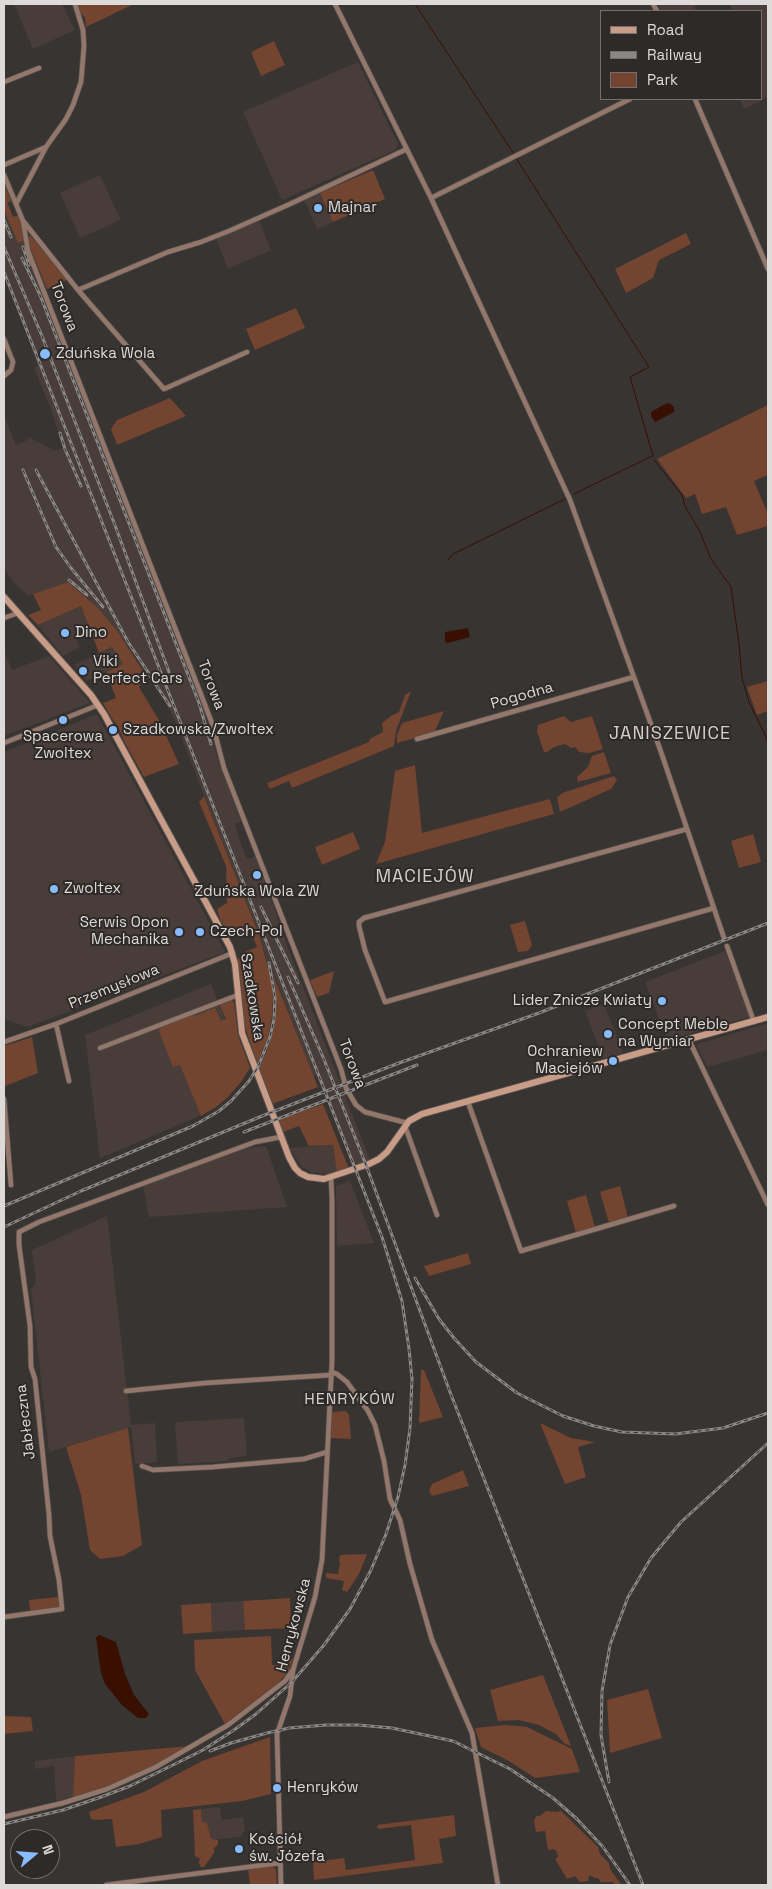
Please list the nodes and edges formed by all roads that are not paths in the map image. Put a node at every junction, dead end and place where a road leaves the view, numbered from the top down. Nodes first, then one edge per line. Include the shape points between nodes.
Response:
1 (75, 4) edge
2 (334, 4) edge
3 (39, 68) dead end
4 (4, 82) edge
5 (628, 100) edge
6 (695, 100) edge
7 (46, 147) junction
8 (407, 149) junction
9 (4, 165) edge
10 (4, 174) edge
11 (431, 198) junction
12 (16, 204) junction
13 (23, 221) junction
14 (768, 269) edge
15 (78, 290) junction
16 (4, 339) edge
17 (247, 352) dead end
18 (4, 376) edge
19 (4, 597) edge
20 (18, 613) junction
21 (4, 618) edge
22 (634, 677) junction
23 (98, 705) junction
24 (417, 739) dead end
25 (4, 743) edge
26 (687, 829) junction
27 (714, 908) junction
28 (724, 938) dead end
29 (727, 946) dead end
30 (233, 953) junction
31 (238, 996) junction
32 (768, 1018) edge
33 (754, 1022) junction
34 (56, 1024) junction
35 (689, 1040) junction
36 (4, 1042) edge
37 (100, 1048) dead end
38 (69, 1081) dead end
39 (4, 1099) edge
40 (468, 1102) junction
41 (408, 1123) junction
42 (281, 1137) junction
43 (331, 1178) junction
44 (11, 1184) dead end
45 (768, 1205) edge
46 (674, 1206) dead end
47 (436, 1215) dead end
48 (331, 1374) junction
49 (126, 1392) dead end
50 (327, 1452) junction
51 (142, 1466) dead end
52 (4, 1617) edge
53 (293, 1670) junction
54 (4, 1817) edge
55 (280, 1863) junction
56 (106, 1885) edge
57 (281, 1885) edge
58 (498, 1885) edge

1 - 7 street via 83,30 81,82 66,119
2 - 8 street
3 - 4 street
5 - 11 street
6 - 14 street
7 - 9 street
7 - 12 street
8 - 11 street
8 - 15 street via 246,224
10 - 12 street
11 - 22 street via 570,500
12 - 13 street
13 - 15 street
13 - 41 street, Torowa via 28,251 202,697 224,768 346,1088 356,1105 365,1112
15 - 17 street via 164,389
16 - 18 street via 13,362 11,370
19 - 20 street, Szadkowska
20 - 21 street
20 - 23 street, Szadkowska
22 - 24 street, Pogodna
22 - 26 street
23 - 25 street
23 - 30 street, Szadkowska
26 - 27 street
26 - 27 street via 364,918 359,926 365,950 385,1002
27 - 28 street
29 - 33 street
30 - 31 street, Szadkowska
30 - 34 street, Przemysłowa
31 - 37 street
31 - 42 street, Szadkowska via 242,1033
32 - 33 street
33 - 35 street
34 - 36 street, Przemysłowa
34 - 38 street
35 - 40 street
35 - 45 street
39 - 44 street
40 - 41 street via 422,1114
40 - 46 street via 521,1251
41 - 43 street, Szadkowska via 379,1159
41 - 47 street
42 - 43 street, Szadkowska via 292,1164 300,1172 316,1178
42 - 52 street, Jabłeczna via 246,1146 19,1232 30,1326 31,1367 62,1609
43 - 48 street, Henrykowska
48 - 49 street
48 - 50 street, Henrykowska
48 - 58 street via 337,1374 347,1382 375,1425 390,1499 400,1520 432,1640 474,1740
50 - 51 street via 304,1459 213,1467 153,1470
50 - 53 street, Henrykowska via 320,1579
53 - 54 street via 285,1681 228,1726 156,1767 107,1789
53 - 55 street, Henrykowska via 290,1696 276,1742
55 - 56 street
55 - 57 street, Henrykowska

